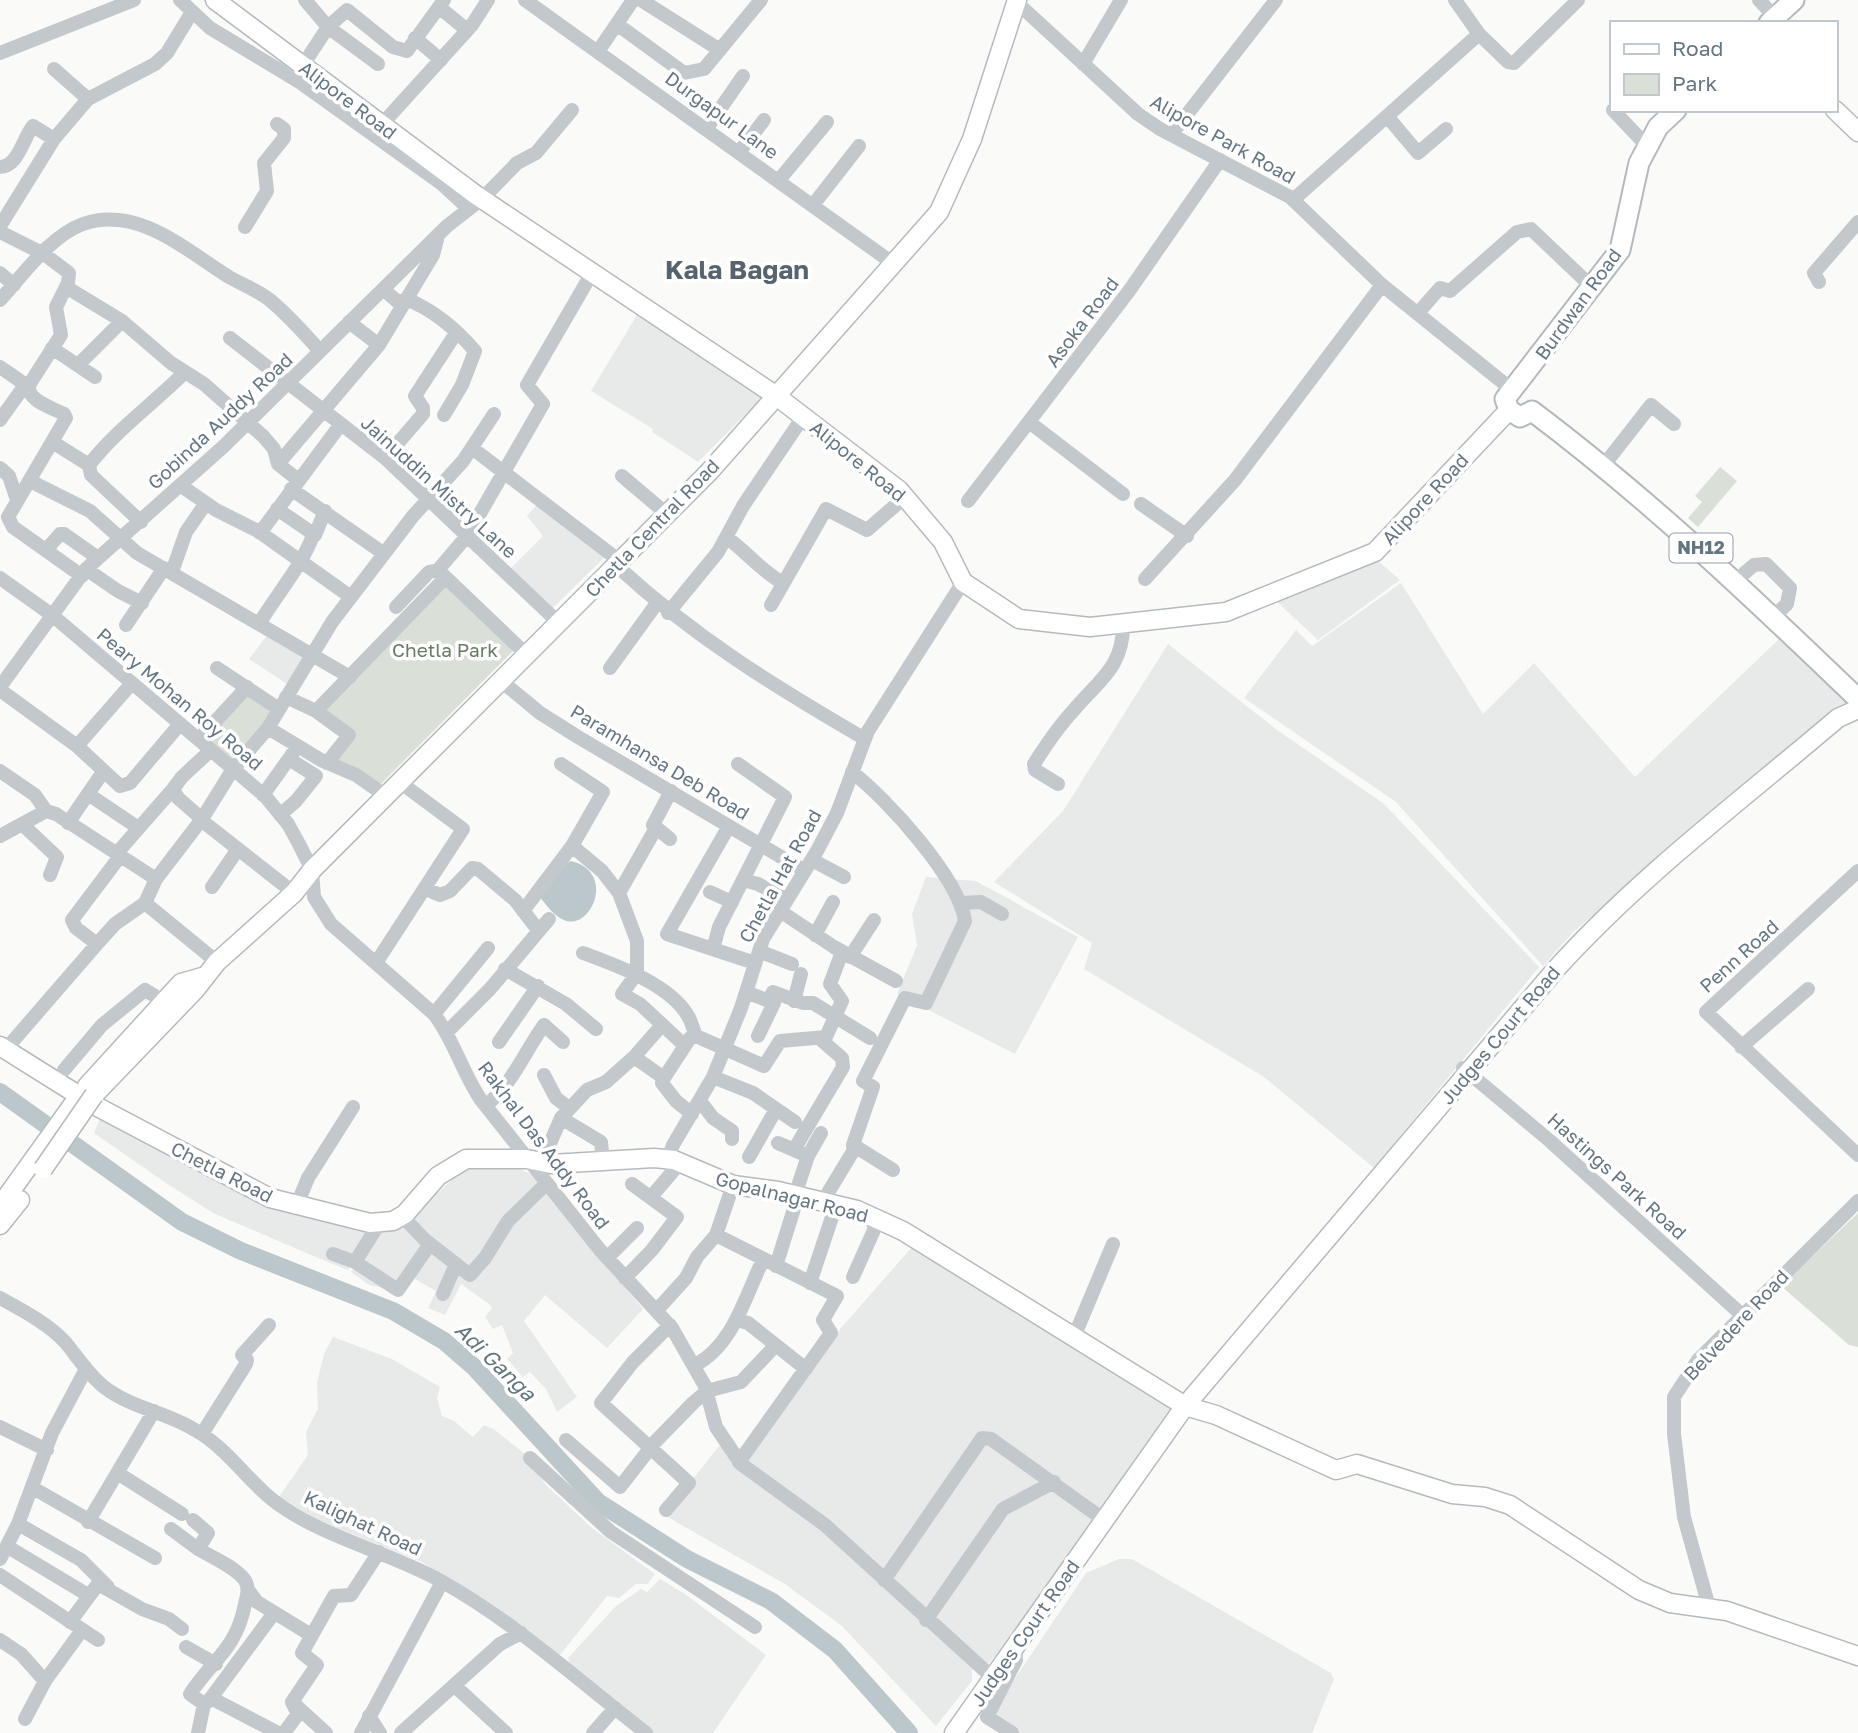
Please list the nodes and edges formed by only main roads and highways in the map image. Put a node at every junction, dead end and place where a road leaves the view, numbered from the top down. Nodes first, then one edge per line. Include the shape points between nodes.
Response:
1 (215, 0) edge
2 (229, 0) edge
3 (1794, 0) edge
4 (1016, 1) edge
5 (1772, 20) edge
6 (1674, 112) edge
7 (1837, 112) edge
8 (1858, 132) edge
9 (476, 198) junction
10 (1514, 388) junction
11 (775, 395) junction
12 (1509, 410) junction
13 (1532, 411) junction
14 (1858, 699) edge
15 (1858, 709) edge
16 (198, 984) junction
17 (3, 1048) edge
18 (90, 1092) junction
19 (39, 1164) junction
20 (0, 1206) edge
21 (402, 1216) joint
22 (0, 1225) edge
23 (1182, 1405) junction
24 (1097, 1525) junction
25 (1858, 1656) edge
26 (990, 1671) junction
27 (949, 1731) edge

1 - 9 main road, Alipore Road
2 - 9 main road, Alipore Road
3 - 5 highway
4 - 11 main road, Chetla Central Road via 972,139 944,206
6 - 10 highway, Burdwan Road via 1658,127 1639,163 1620,250
7 - 8 main road
9 - 11 main road, Alipore Road
10 - 12 highway via 1505,399
10 - 13 highway, NH12 via 1536,400
11 - 12 main road, Alipore Road via 905,497 943,542 963,582 1019,619 1090,627 1226,612 1375,552
11 - 16 main road, Chetla Central Road via 709,472 619,564
12 - 13 highway via 1520,417
13 - 14 highway, NH12 via 1604,465
15 - 23 main road, Judges Court Road via 1838,718 1591,931 1361,1185
16 - 18 main road, Chetla Central Road
16 - 18 main road via 181,983 107,1061
17 - 21 main road, Chetla Road via 141,1130 270,1198 370,1223
18 - 19 main road
19 - 20 main road
19 - 22 main road
21 - 23 main road, Gopalnagar Road via 438,1176 466,1159 674,1161 733,1185 830,1203 904,1231
23 - 24 main road, Judges Court Road
23 - 25 main road, Gopalnagar Road via 1216,1415 1336,1470 1357,1464 1452,1494 1510,1505 1639,1590 1670,1603 1727,1611
24 - 26 main road
24 - 26 main road, Judges Court Road via 1014,1648
26 - 27 main road, Judges Court Road

